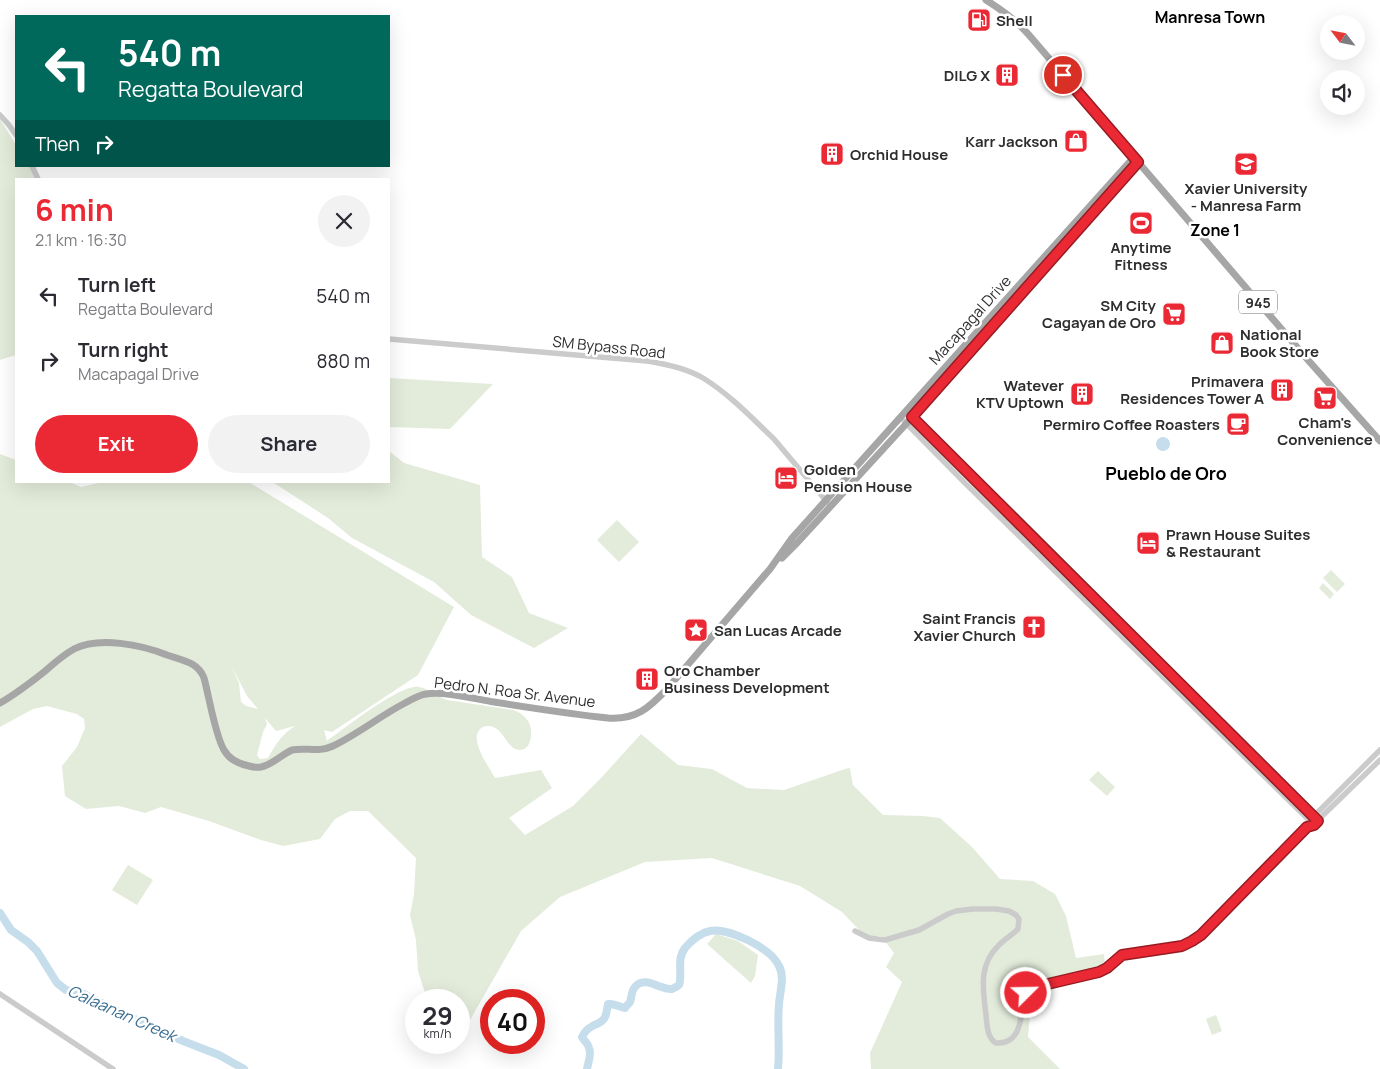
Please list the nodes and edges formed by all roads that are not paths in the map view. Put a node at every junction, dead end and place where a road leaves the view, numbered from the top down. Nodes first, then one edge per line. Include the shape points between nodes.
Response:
1 (986, 0) edge
2 (0, 115) edge
3 (15, 134) edge
4 (1136, 160) junction
5 (390, 339) edge
6 (906, 411) junction
7 (900, 417) junction
8 (912, 417) junction
9 (907, 423) junction
10 (1380, 441) edge
11 (828, 504) junction
12 (0, 703) edge
13 (1380, 750) edge
14 (1380, 760) edge
15 (1314, 821) junction
16 (855, 930) dead end
17 (0, 994) edge
18 (113, 1069) edge

1 - 4 main road, 945 via 1022,27
2 - 3 street
4 - 6 main road, Macapagal Drive
4 - 8 main road, Macapagal Drive
4 - 10 main road, 945
5 - 11 street, SM Bypass Road via 647,361 690,372 718,389 766,431
6 - 7 main road, Macapagal Drive
6 - 8 street
7 - 9 street
7 - 11 main road, Macapagal Drive
8 - 9 main road, Macapagal Drive
8 - 15 street
9 - 11 main road, Macapagal Drive
9 - 15 street via 1220,734
11 - 12 main road, Pedro N. Roa Sr. Avenue via 792,538 770,569 667,689 648,708 629,718 425,694 332,746 318,750 296,749 256,768 243,765 224,750 202,671 196,665 157,651 105,643 76,648
13 - 15 street
14 - 15 street
15 - 16 street via 1201,935 1182,946 1126,954 1102,971 1029,990 1024,997 1017,1033 1014,1038 1000,1044 990,1037 983,976 990,957 1018,929 1016,915 996,909 963,910 948,914 919,930 885,940 869,938
17 - 18 street

